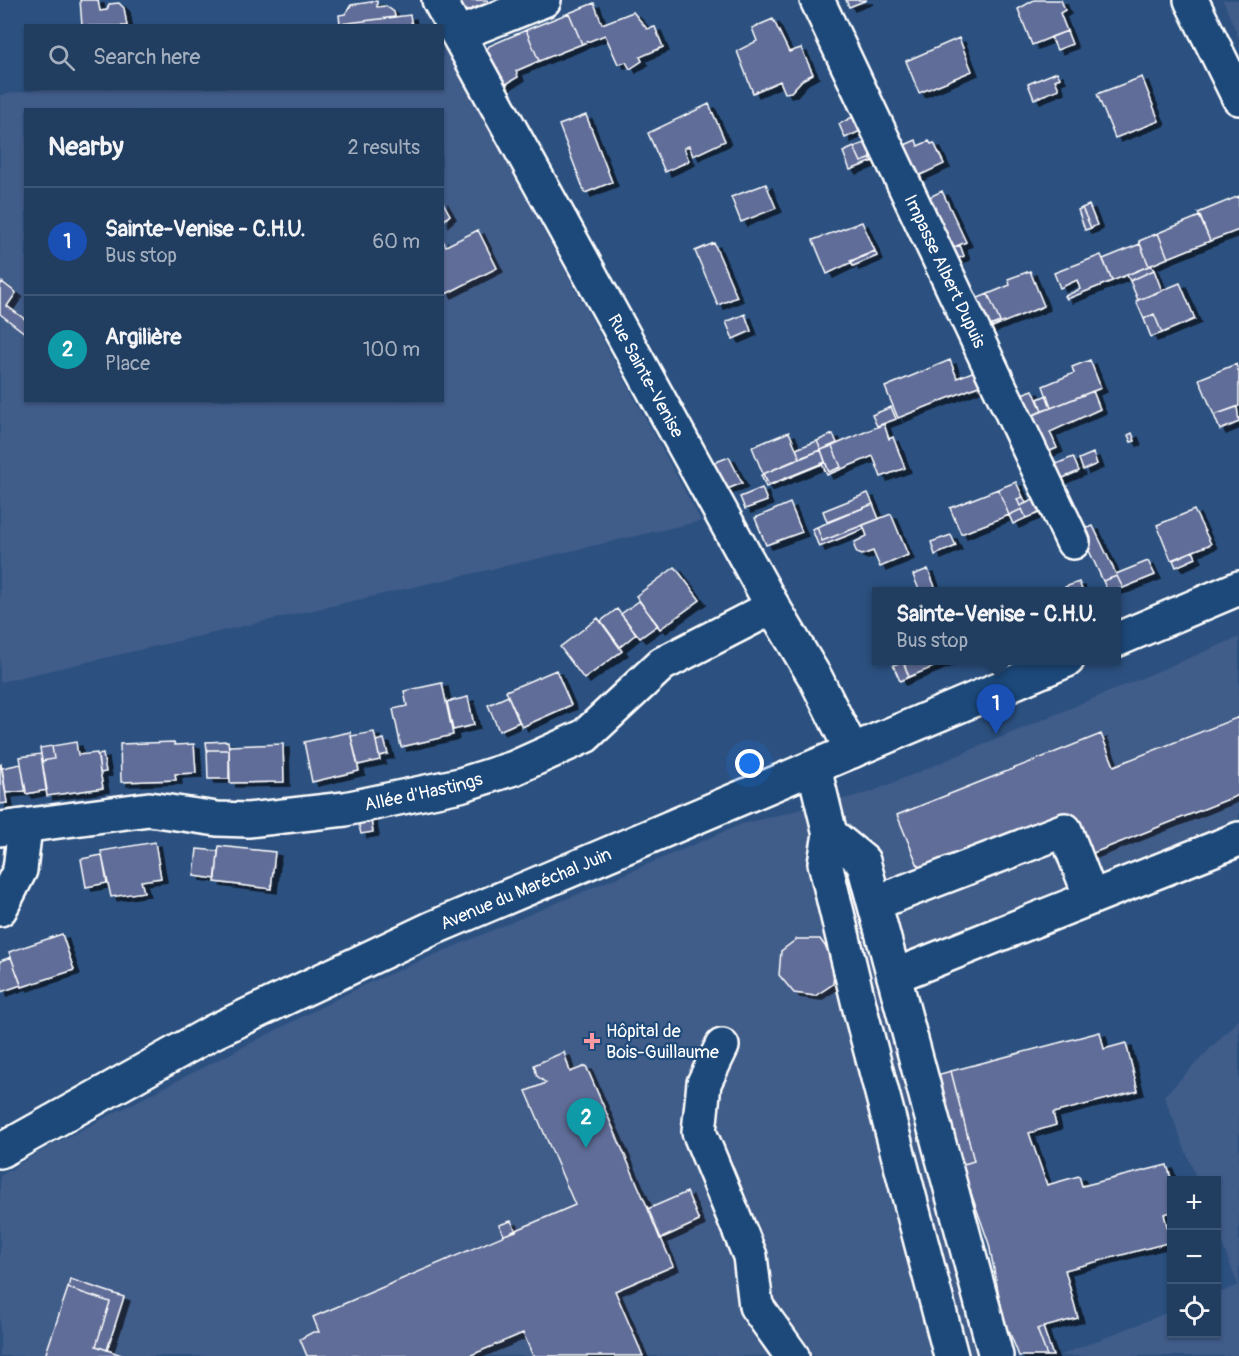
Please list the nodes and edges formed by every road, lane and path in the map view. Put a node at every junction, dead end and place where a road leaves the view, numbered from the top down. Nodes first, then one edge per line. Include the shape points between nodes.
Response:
1 (439, 0) edge
2 (544, 0) edge
3 (816, 0) edge
4 (1191, 0) edge
5 (458, 34) junction
6 (1238, 91) edge
7 (1073, 542) dead end
8 (1239, 588) edge
9 (772, 608) junction
10 (1121, 638) edge
11 (1055, 665) edge
12 (852, 751) junction
13 (814, 768) junction
14 (13, 828) edge
15 (830, 834) junction
16 (1239, 838) edge
17 (1091, 897) junction
18 (875, 903) junction
19 (0, 909) edge
20 (894, 976) junction
21 (722, 1046) dead end
22 (0, 1151) edge
23 (792, 1356) edge
24 (951, 1356) edge
25 (996, 1356) edge

1 - 5 street, Rue Sainte-Venise
2 - 5 street
3 - 7 street, Impasse Albert Dupuis
4 - 6 street
5 - 9 street, Rue Sainte-Venise
8 - 10 street
9 - 12 street, Rue Sainte-Venise via 816,679
9 - 14 street, Allée d'Hastings via 662,664 585,736 514,768 460,785 345,809 248,820 149,809
11 - 12 street, Avenue du Maréchal Juin
12 - 13 street, Avenue du Maréchal Juin
13 - 15 street
13 - 22 street, Avenue du Maréchal Juin via 434,928 213,1032
14 - 19 street, Allée d'Hastings via 20,870
15 - 18 street via 863,861
15 - 24 street via 825,863
16 - 17 street
17 - 18 street via 1065,830 971,874
17 - 20 street via 992,929
18 - 20 street
20 - 25 street
21 - 23 street via 704,1083 699,1132 750,1256 756,1306

